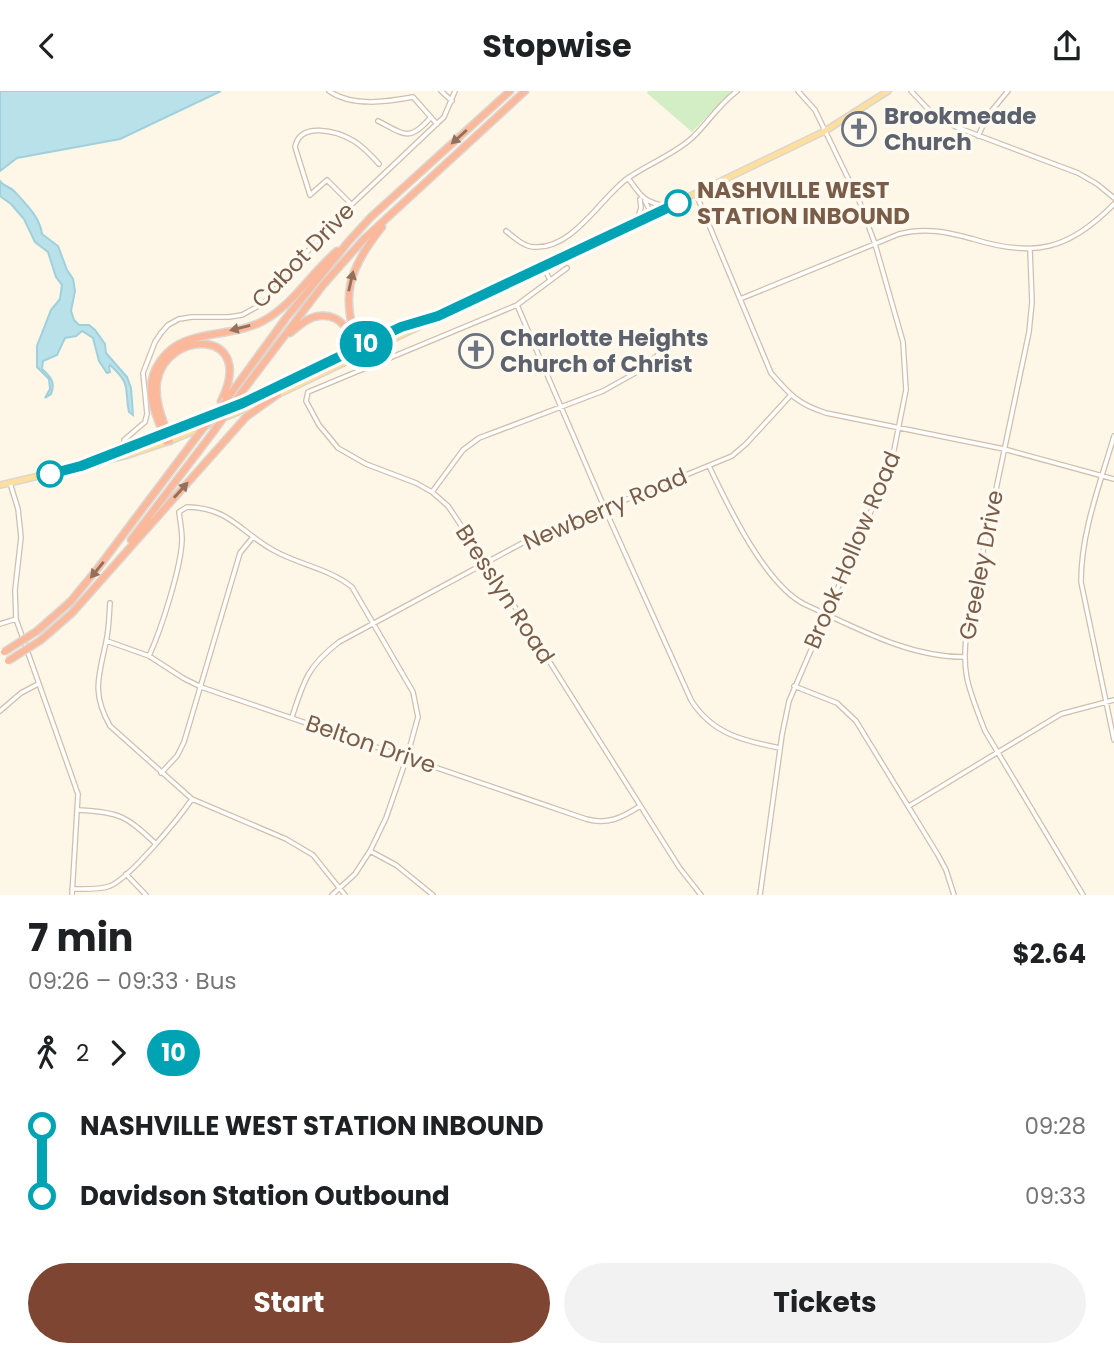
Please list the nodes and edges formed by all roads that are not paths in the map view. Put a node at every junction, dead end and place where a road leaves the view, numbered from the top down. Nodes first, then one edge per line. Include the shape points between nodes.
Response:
1 (329, 91) edge
2 (441, 91) edge
3 (455, 91) edge
4 (510, 91) edge
5 (524, 91) edge
6 (737, 91) edge
7 (798, 91) edge
8 (888, 91) edge
9 (911, 91) edge
10 (1008, 91) edge
11 (452, 101) junction
12 (430, 117) junction
13 (378, 121) dead end
14 (437, 124) junction
15 (825, 131) junction
16 (978, 136) junction
17 (380, 164) dead end
18 (628, 178) junction
19 (696, 194) junction
20 (642, 198) junction
21 (1114, 198) edge
22 (352, 204) junction
23 (1114, 204) edge
24 (398, 207) junction
25 (671, 207) junction
26 (653, 215) junction
27 (636, 222) junction
28 (506, 231) dead end
29 (349, 241) junction
30 (875, 244) junction
31 (1030, 250) junction
32 (543, 266) junction
33 (567, 268) dead end
34 (550, 281) junction
35 (740, 299) junction
36 (517, 305) junction
37 (280, 341) junction
38 (664, 350) dead end
39 (360, 351) junction
40 (339, 356) junction
41 (366, 367) junction
42 (278, 394) junction
43 (790, 396) junction
44 (223, 400) junction
45 (561, 407) junction
46 (900, 427) junction
47 (1114, 436) edge
48 (167, 437) junction
49 (123, 448) junction
50 (1004, 449) junction
51 (123, 456) junction
52 (81, 466) junction
53 (709, 466) junction
54 (1102, 475) junction
55 (1114, 479) edge
56 (10, 483) junction
57 (0, 485) edge
58 (432, 492) junction
59 (605, 509) junction
60 (253, 537) junction
61 (485, 562) junction
62 (103, 577) junction
63 (110, 603) dead end
64 (826, 613) junction
65 (16, 619) junction
66 (0, 624) edge
67 (375, 624) junction
68 (107, 641) junction
69 (2, 653) edge
70 (149, 656) junction
71 (964, 657) junction
72 (0, 666) edge
73 (39, 684) junction
74 (794, 686) junction
75 (201, 687) junction
76 (1114, 700) edge
77 (1105, 702) junction
78 (0, 711) edge
79 (292, 717) junction
80 (1114, 740) edge
81 (780, 748) junction
82 (997, 752) junction
83 (407, 757) junction
84 (161, 773) junction
85 (191, 799) junction
86 (640, 806) junction
87 (909, 807) junction
88 (79, 810) junction
89 (156, 844) junction
90 (370, 851) junction
91 (125, 874) junction
92 (72, 888) junction
93 (340, 889) junction
94 (72, 895) edge
95 (146, 895) edge
96 (332, 895) edge
97 (345, 895) edge
98 (433, 895) edge
99 (701, 895) edge
100 (760, 895) edge
101 (954, 895) edge
102 (1083, 895) edge

1 - 12 street via 365,102 412,97
2 - 11 street
3 - 11 street, Cabot Drive
4 -> 29 highway
5 - 24 highway
6 - 18 street via 682,146
7 - 15 street, Brook Hollow Road via 809,101
8 - 15 main road
9 - 16 street via 930,111
10 - 16 street
11 - 14 street, Cabot Drive
12 - 13 street via 405,135
12 - 14 street
14 - 22 street, Cabot Drive
15 - 19 main road
15 - 30 street, Brook Hollow Road
16 - 21 street via 1078,173
17 - 22 street via 354,141 339,135 312,130 296,141 310,195 327,180
18 - 20 street
18 - 28 street via 588,220 561,239 534,247
19 - 25 main road
19 - 35 street
20 - 25 street
20 - 26 street
20 - 27 street
22 - 49 street, Cabot Drive via 264,303 243,315 192,317 168,325 155,342 143,373 145,422 124,440
23 - 31 street via 1072,239
24 - 37 highway via 323,285
39 -> 24 highway via 351,326 349,281 362,253
25 - 26 main road
26 - 27 main road
27 - 32 main road
29 - 44 highway
29 -> 48 highway via 273,315 246,328 192,338 163,356 151,382 152,401
30 - 31 street via 928,230
30 - 35 street
30 - 46 street, Brook Hollow Road via 905,354
31 - 50 street, Greeley Drive via 1030,320
32 - 34 street
32 - 39 main road via 438,316 401,327
33 - 34 street
34 - 36 street
35 - 43 street via 771,373
36 - 41 street
36 - 45 street
37 - 40 highway via 309,319 333,317 344,325 349,340 347,350
37 - 62 highway, bridge
38 - 45 street via 619,383
39 - 40 main road
39 - 41 street
39 - 42 main road
40 - 48 main road
41 - 58 street, Bresslyn Road via 308,392 306,401 314,418 331,441 353,458
42 - 48 main road via 245,411
62 -> 42 highway via 246,417
43 - 46 street via 826,413
43 - 53 street, Newberry Road via 738,452
44 - 48 highway via 230,379 228,355 202,344 173,354 157,382
44 -> 69 highway, bridge via 70,602
45 - 58 street via 475,440
45 - 59 street
46 - 50 street
46 - 64 street, Brook Hollow Road via 891,465
47 - 54 street
48 - 49 main road
48 - 51 main road
49 - 51 street
49 - 52 main road
50 - 54 street
50 - 71 street, Greeley Drive
51 - 52 main road
52 - 56 main road
53 - 59 street, Newberry Road
53 - 64 street via 778,583 796,599
54 - 55 street
54 - 77 street via 1083,543 1081,582
56 - 57 main road
56 - 65 street via 21,537
58 - 61 street, Bresslyn Road via 448,506
59 - 61 street, Newberry Road
59 - 81 street via 698,711 730,736
60 - 67 street via 339,577 352,587
60 - 70 street via 214,510 187,507 179,512 182,542 159,635
60 - 75 street via 240,553
61 - 67 street, Newberry Road
61 - 86 street, Bresslyn Road
62 - 72 highway, bridge via 41,640
63 - 68 street
64 - 71 street via 908,649
64 - 74 street, Brook Hollow Road
65 - 66 street
65 - 73 street
67 - 79 street, Newberry Road via 320,657 305,677
67 - 83 street via 416,702 417,724
68 - 70 street, Belton Drive
68 - 84 street via 97,675 102,712 110,726
70 - 75 street, Belton Drive
71 - 82 street, Greeley Drive via 972,704
73 - 78 street
73 - 88 street via 78,794
74 - 81 street, Brook Hollow Road
74 - 87 street via 837,703 856,721
75 - 79 street, Belton Drive
75 - 84 street via 184,742
76 - 77 street
77 - 80 street
77 - 82 street via 1060,714
79 - 83 street, Belton Drive
81 - 100 street, Brook Hollow Road
82 - 87 street
82 - 102 street, Greeley Drive
83 - 86 street, Belton Drive via 593,821 620,818
83 - 90 street
84 - 85 street
85 - 89 street
85 - 93 street via 298,845 313,855
86 - 99 street, Bresslyn Road
87 - 101 street via 946,870
88 - 89 street via 125,817
88 - 92 street
89 - 91 street
90 - 93 street
90 - 98 street
91 - 92 street via 111,886
91 - 95 street
92 - 94 street
93 - 96 street
93 - 97 street

